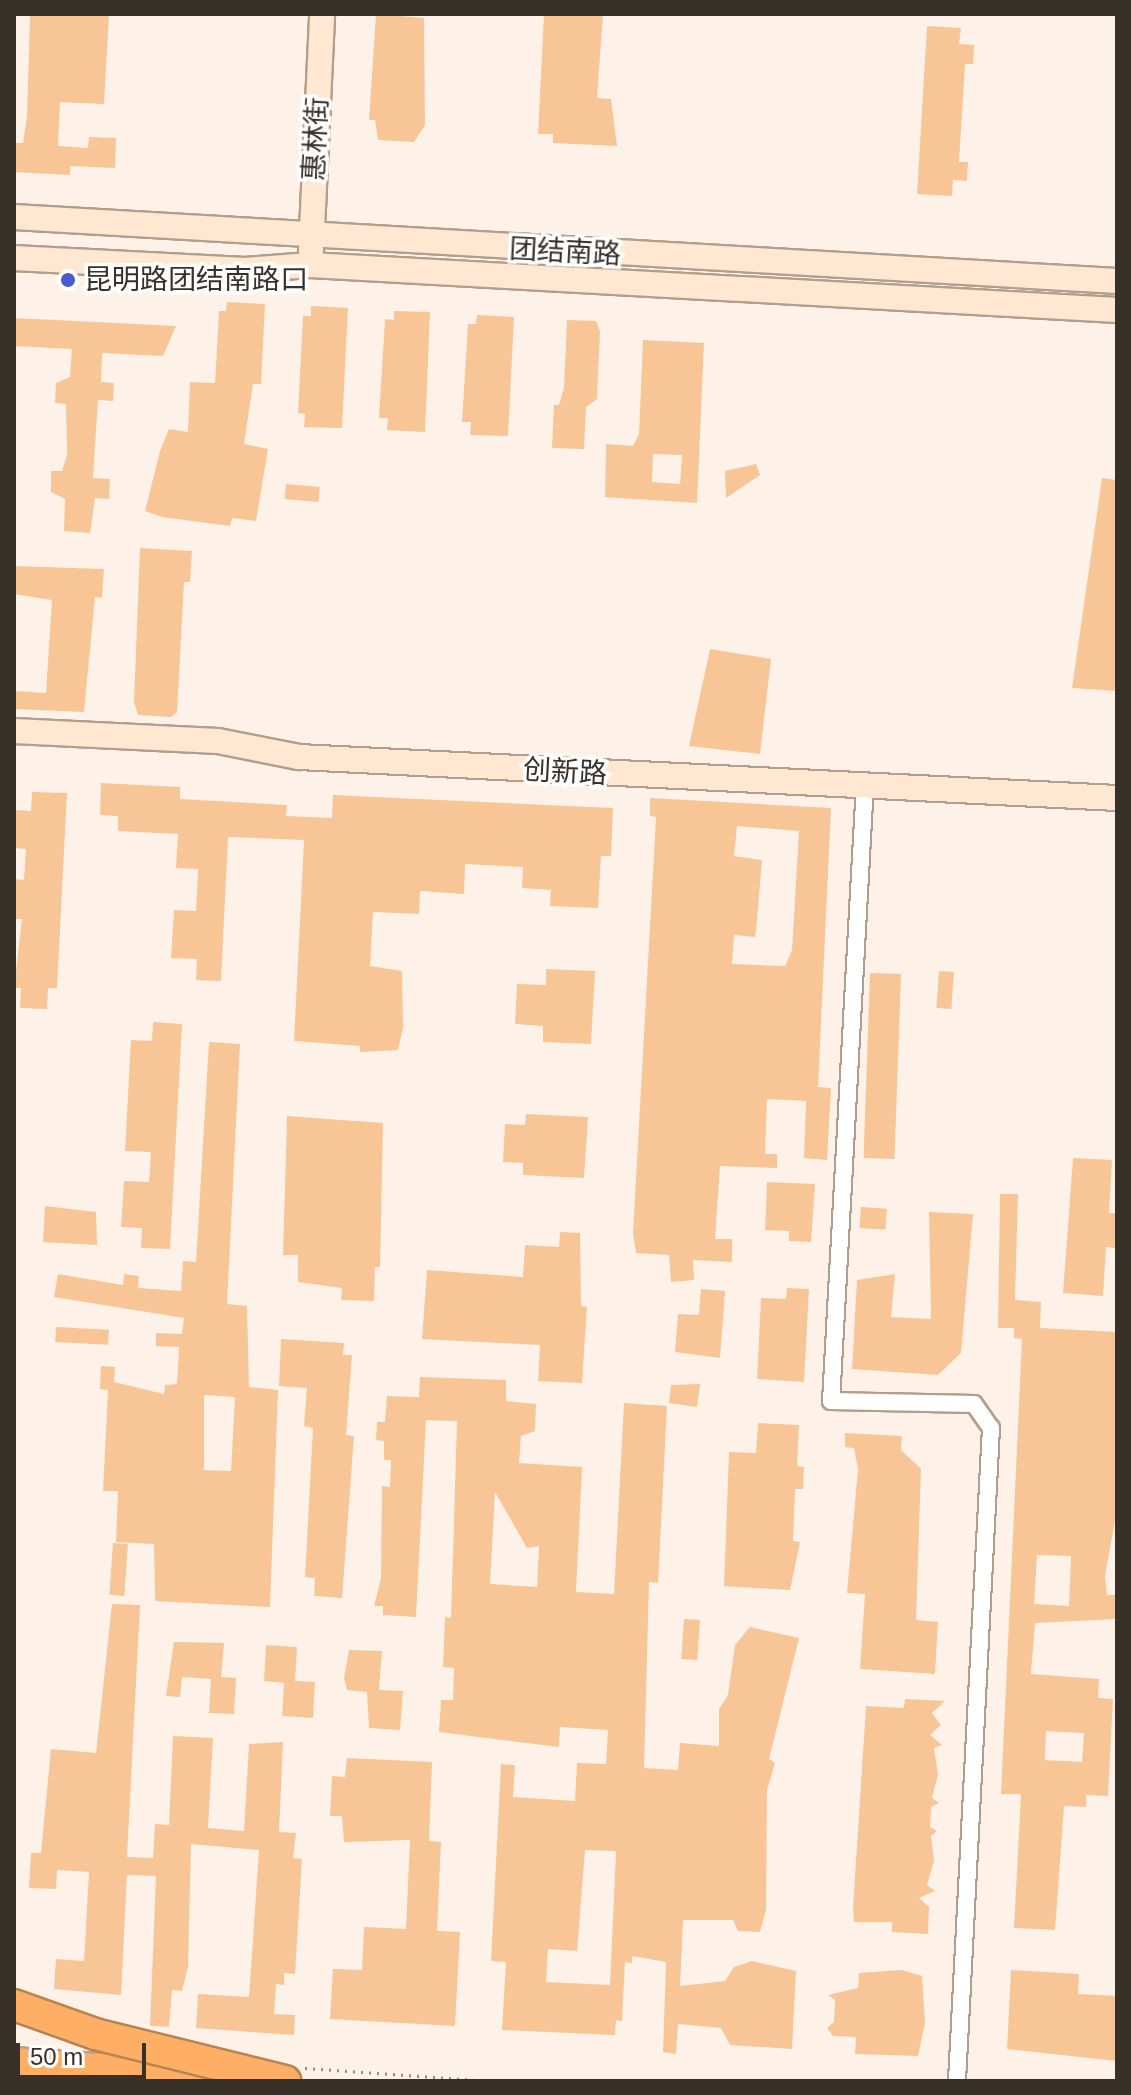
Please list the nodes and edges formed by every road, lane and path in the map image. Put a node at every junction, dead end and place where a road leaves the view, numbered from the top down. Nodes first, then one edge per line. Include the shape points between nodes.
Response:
1 (322, 14) edge
2 (14, 217) edge
3 (311, 238) junction
4 (14, 258) edge
5 (310, 265) junction
6 (1117, 281) edge
7 (1117, 310) edge
8 (14, 731) edge
9 (865, 784) junction
10 (1117, 798) edge
11 (14, 2005) edge
12 (14, 2063) edge
13 (271, 2081) edge
14 (285, 2081) edge
15 (638, 2081) edge
16 (656, 2081) edge
17 (957, 2081) edge

1 - 3 main road, 惠林街
2 - 3 main road, 团结南路 via 246,228
3 - 5 main road, 惠林街
3 - 6 main road, 团结南路
4 - 5 main road, 团结南路 via 245,270
5 - 7 main road, 团结南路
8 - 9 main road, 创新路 via 218,741 314,758
9 - 10 main road, 创新路
9 - 17 street via 831,1401 974,1404 991,1428
11 - 14 highway, bridge via 124,2042
12 - 13 highway
15 - 16 path

